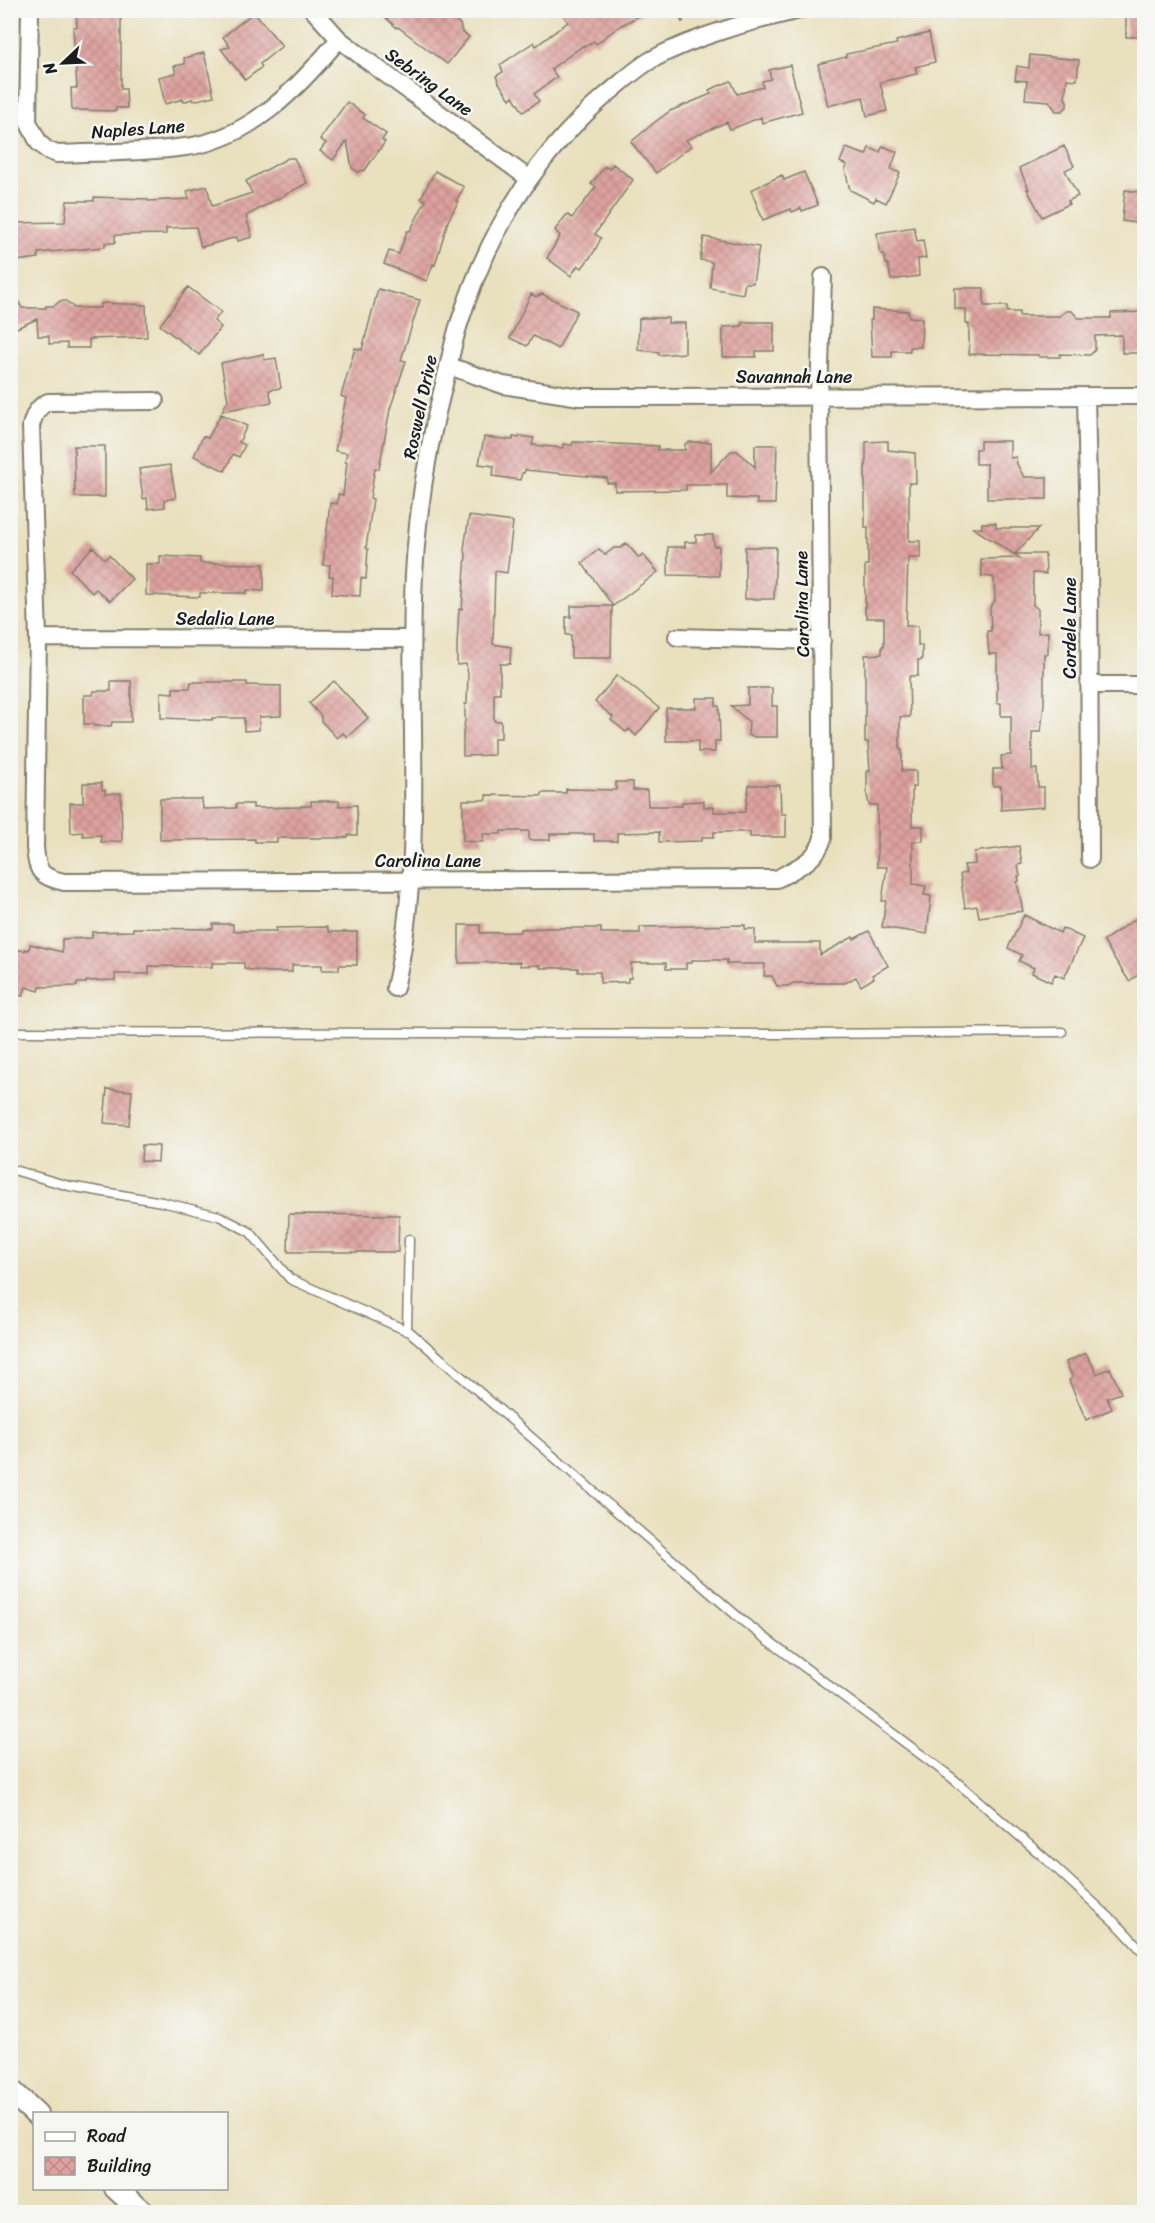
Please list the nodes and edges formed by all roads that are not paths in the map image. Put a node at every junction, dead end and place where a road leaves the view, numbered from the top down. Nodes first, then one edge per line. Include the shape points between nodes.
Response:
1 (30, 10) edge
2 (313, 10) edge
3 (800, 10) edge
4 (339, 39) junction
5 (528, 178) junction
6 (823, 277) dead end
7 (449, 366) junction
8 (819, 396) junction
9 (1144, 396) edge
10 (1086, 397) junction
11 (155, 401) dead end
12 (678, 637) dead end
13 (38, 638) junction
14 (412, 639) junction
15 (822, 641) junction
16 (1089, 685) junction
17 (1144, 685) edge
18 (1090, 859) dead end
19 (412, 880) junction
20 (395, 988) dead end
21 (10, 1032) edge
22 (1062, 1032) dead end
23 (10, 1169) edge
24 (409, 1239) dead end
25 (407, 1331) junction
26 (1144, 1953) edge
27 (10, 2090) edge
28 (34, 2112) edge
29 (118, 2190) edge
30 (142, 2212) edge

1 - 4 street, Naples Lane via 28,122 39,143 57,154 186,147 226,135 254,122 293,91
2 - 4 street, Sebring Lane
3 - 5 street, Roswell Drive via 721,31 650,61 591,108
4 - 5 street, Sebring Lane
5 - 7 street, Roswell Drive via 486,252 460,321
6 - 8 street, Carolina Lane
7 - 8 street, Savannah Lane via 504,385 580,397
7 - 14 street, Roswell Drive via 431,436 416,536
8 - 10 street, Savannah Lane
8 - 15 street, Carolina Lane
9 - 10 street, Savannah Lane
10 - 16 street, Cordele Lane
11 - 13 street, Carolina Lane via 48,402 34,415 31,426
12 - 15 street
13 - 14 street, Sedalia Lane
13 - 19 street, Carolina Lane via 34,847 38,869 44,875 64,882
14 - 19 street, Roswell Drive
15 - 19 street, Carolina Lane via 823,838 808,862 777,879
16 - 17 street
16 - 18 street, Cordele Lane
19 - 20 street, Roswell Drive via 404,951
21 - 22 lane
23 - 25 lane via 69,1186 219,1216 250,1232 290,1279
24 - 25 lane
25 - 26 lane via 744,1622 951,1777 1047,1860
27 - 28 main road
29 - 30 main road

